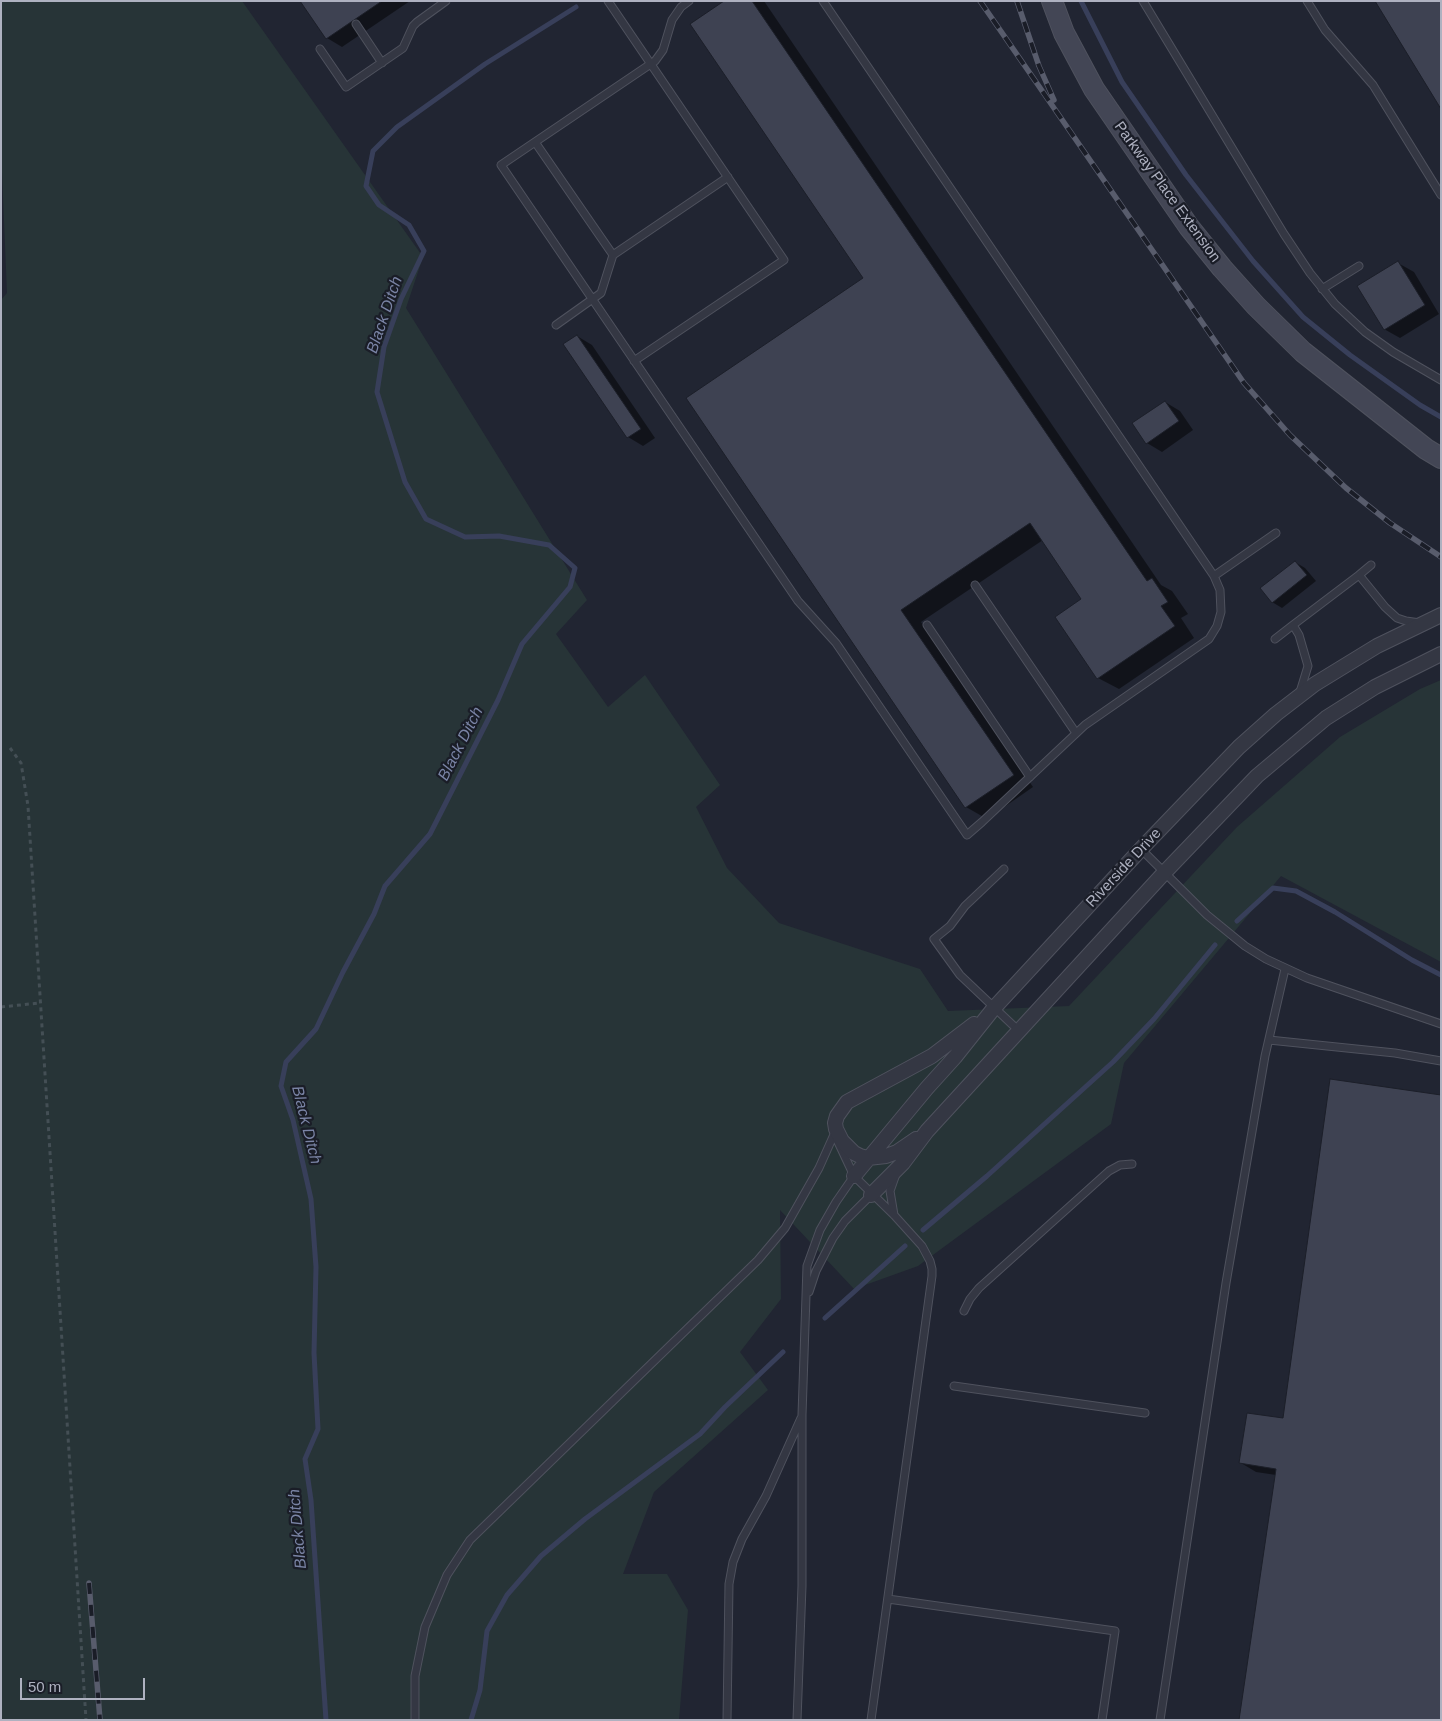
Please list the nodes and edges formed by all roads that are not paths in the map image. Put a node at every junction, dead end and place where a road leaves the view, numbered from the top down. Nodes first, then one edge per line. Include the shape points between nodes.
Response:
1 (446, 1) edge
2 (608, 1) edge
3 (689, 1) edge
4 (823, 1) edge
5 (1052, 1) edge
6 (1143, 1) edge
7 (1307, 1) edge
8 (356, 24) dead end
9 (320, 49) dead end
10 (382, 63) junction
11 (650, 64) junction
12 (536, 142) junction
13 (728, 177) junction
14 (1441, 195) edge
15 (613, 255) junction
16 (1359, 266) dead end
17 (1322, 289) junction
18 (592, 300) junction
19 (556, 325) dead end
20 (634, 361) junction
21 (1441, 380) edge
22 (1360, 396) junction
23 (1441, 442) edge
24 (1441, 458) edge
25 (1276, 533) dead end
26 (1371, 565) dead end
27 (1359, 575) junction
28 (1214, 576) junction
29 (974, 585) dead end
30 (1441, 615) edge
31 (1423, 623) junction
32 (1292, 625) junction
33 (927, 626) dead end
34 (1275, 639) dead end
35 (1441, 654) edge
36 (1298, 696) junction
37 (1076, 733) junction
38 (1030, 777) junction
39 (1141, 849) junction
40 (1004, 868) dead end
41 (1164, 873) junction
42 (1285, 969) junction
43 (994, 1008) junction
44 (1441, 1024) edge
45 (1019, 1031) junction
46 (1268, 1040) junction
47 (1441, 1061) edge
48 (836, 1130) junction
49 (927, 1131) junction
50 (868, 1158) junction
51 (904, 1163) junction
52 (1132, 1164) dead end
53 (854, 1176) junction
54 (871, 1195) junction
55 (894, 1215) junction
56 (807, 1297) junction
57 (964, 1311) dead end
58 (954, 1386) dead end
59 (1145, 1413) dead end
60 (802, 1415) junction
61 (888, 1599) junction
62 (414, 1720) edge
63 (727, 1720) edge
64 (797, 1720) edge
65 (871, 1720) edge
66 (1102, 1720) edge
67 (1160, 1720) edge

1 - 10 lane via 417,22 402,48
2 - 11 lane
3 - 11 lane via 672,20 663,50
4 - 28 lane
5 - 22 main road, Parkway Place Extension via 1064,34 1086,75 1189,227 1239,287 1303,352
6 - 17 lane via 1284,234
7 - 14 lane via 1324,30 1373,85
8 - 10 lane
9 - 10 lane via 346,87
11 - 12 lane
11 - 13 lane
12 - 15 lane
12 - 18 lane via 501,165
13 - 15 lane
13 - 20 lane via 784,260
15 - 18 lane via 604,288
16 - 17 lane
17 - 21 lane via 1365,332
18 - 19 lane
18 - 20 lane
20 - 38 lane via 798,601 836,643 967,835
22 - 23 main road, Parkway Place Extension
22 - 24 main road, Parkway Place Extension
25 - 28 lane
26 - 27 lane
27 - 31 lane via 1397,618
27 - 32 lane
28 - 37 lane via 1220,590 1222,612 1209,639
29 - 37 lane
30 - 31 street, Riverside Drive
31 - 36 street, Riverside Drive via 1364,654
32 - 34 lane
32 - 36 lane via 1299,635 1308,666
33 - 38 lane
35 - 41 street via 1375,687 1326,718 1235,797
36 - 39 street, Riverside Drive via 1232,754
37 - 38 lane
39 - 41 lane
39 - 43 street, Riverside Drive
40 - 43 lane via 934,939 960,976
41 - 42 lane via 1226,931
41 - 45 street
42 - 44 lane
42 - 46 lane
43 - 45 lane
43 - 48 street via 932,1056 847,1102 837,1116
43 - 50 street, Riverside Drive
45 - 49 street
46 - 47 lane via 1396,1053
46 - 67 lane via 1226,1283
48 - 50 street via 847,1148
48 - 53 lane via 838,1143
48 - 62 lane via 785,1228 763,1253 470,1540 447,1575 425,1627 415,1676
49 - 50 street via 897,1152
49 - 51 street
50 - 53 street, Riverside Drive
51 - 54 street
51 - 55 lane via 891,1184
52 - 57 lane via 1120,1165 1109,1171 978,1288
53 - 54 lane
53 - 56 lane via 815,1241 807,1266
54 - 55 lane
54 - 56 lane via 833,1238
55 - 61 lane via 927,1253 932,1276
56 - 60 lane
58 - 59 lane
60 - 63 lane via 733,1562 729,1584
60 - 64 lane via 802,1586
61 - 65 lane
61 - 66 lane via 1115,1631

